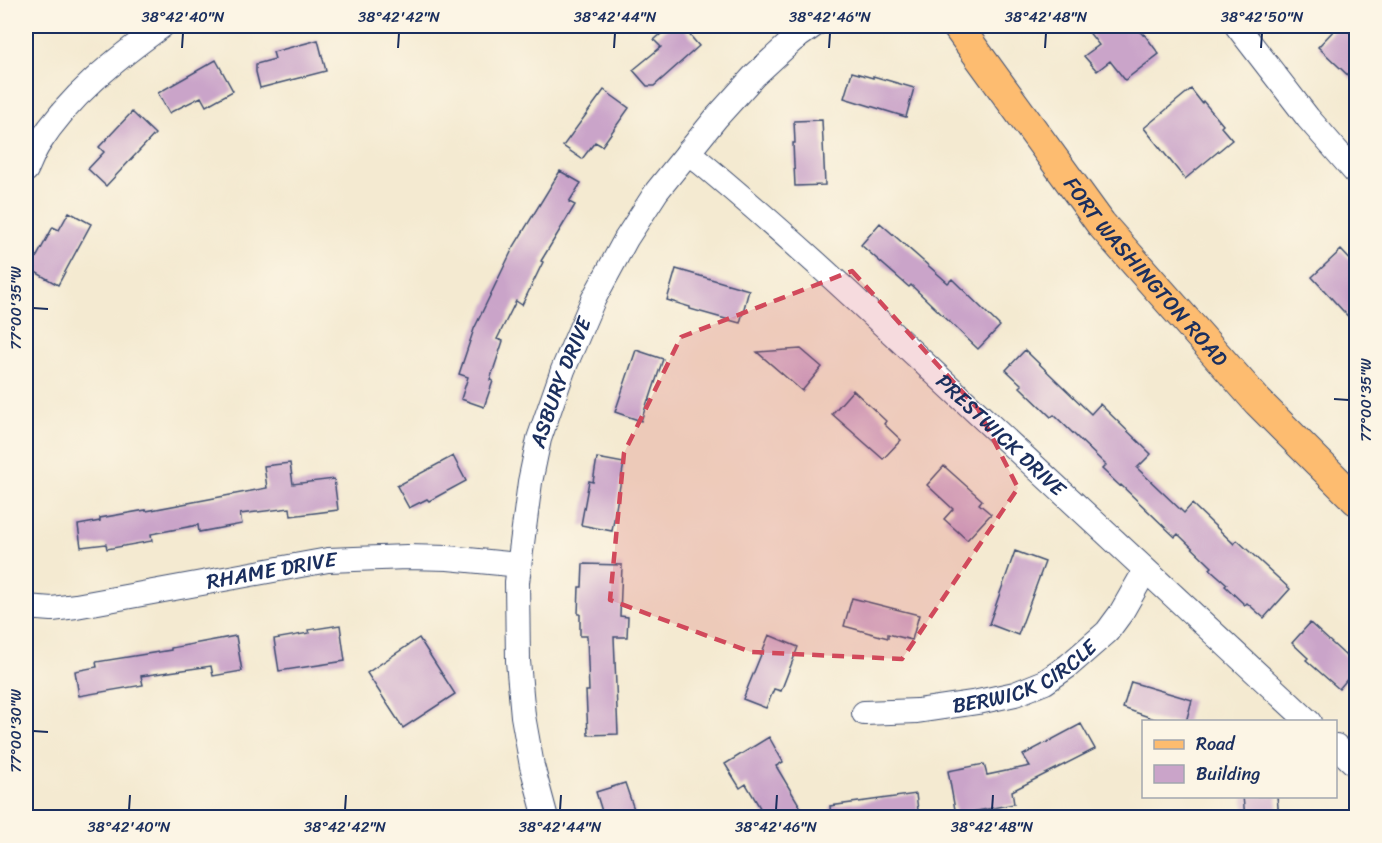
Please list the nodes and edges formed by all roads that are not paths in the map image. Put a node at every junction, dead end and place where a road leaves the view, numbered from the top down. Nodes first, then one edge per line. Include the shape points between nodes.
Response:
1 (162, 26) edge
2 (813, 26) edge
3 (957, 26) edge
4 (1237, 26) edge
5 (688, 152) junction
6 (26, 170) edge
7 (1356, 173) edge
8 (1356, 500) edge
9 (519, 565) junction
10 (1145, 571) junction
11 (26, 607) edge
12 (864, 713) dead end
13 (1307, 720) edge
14 (1337, 748) edge
15 (1356, 765) edge
16 (546, 818) edge

1 - 6 street via 97,76 38,145
2 - 5 street, ASBURY DRIVE via 754,75
3 - 8 main road, FORT WASHINGTON ROAD via 1101,224 1258,402
4 - 7 street
5 - 9 street, ASBURY DRIVE via 626,238 562,370 539,439
5 - 10 street, PRESTWICK DRIVE via 849,293
9 - 11 street, RHAME DRIVE via 448,558 328,560 76,606
9 - 16 street, ASBURY DRIVE via 518,661 523,716
10 - 12 street, BERWICK CIRCLE via 1107,632 1045,682 978,702 917,711
10 - 13 street, PRESTWICK DRIVE
14 - 15 street

